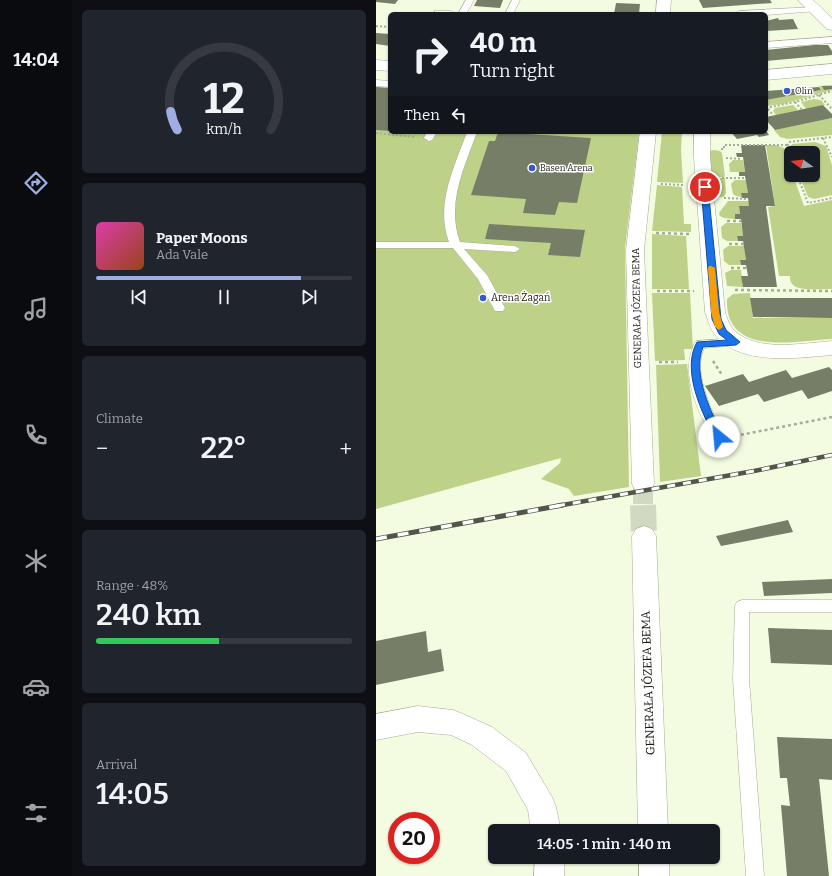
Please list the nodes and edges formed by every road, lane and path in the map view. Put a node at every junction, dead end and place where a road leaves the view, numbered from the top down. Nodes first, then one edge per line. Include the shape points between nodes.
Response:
1 (470, 0) edge
2 (516, 0) edge
3 (664, 0) edge
4 (809, 4) edge
5 (463, 12) edge
6 (511, 12) edge
7 (663, 12) edge
8 (753, 12) edge
9 (376, 26) edge
10 (832, 26) edge
11 (388, 28) edge
12 (832, 40) edge
13 (768, 45) edge
14 (376, 65) edge
15 (388, 66) edge
16 (832, 69) edge
17 (768, 75) edge
18 (376, 83) edge
19 (388, 84) edge
20 (832, 91) edge
21 (818, 95) junction
22 (795, 102) junction
23 (768, 108) edge
24 (768, 109) edge
25 (802, 110) dead end
26 (832, 110) edge
27 (774, 116) dead end
28 (471, 134) edge
29 (648, 134) edge
30 (702, 134) edge
31 (832, 137) edge
32 (824, 138) junction
33 (787, 144) joint
34 (718, 148) dead end
35 (832, 157) edge
36 (726, 158) dead end
37 (742, 159) dead end
38 (800, 182) edge
39 (671, 184) dead end
40 (683, 185) dead end
41 (832, 198) edge
42 (649, 232) dead end
43 (671, 233) dead end
44 (376, 245) edge
45 (456, 245) junction
46 (515, 249) dead end
47 (731, 290) dead end
48 (650, 291) dead end
49 (679, 291) dead end
50 (832, 291) edge
51 (499, 308) dead end
52 (736, 342) junction
53 (832, 348) edge
54 (712, 360) dead end
55 (653, 362) dead end
56 (679, 362) dead end
57 (722, 375) dead end
58 (832, 417) edge
59 (719, 437) joint
60 (643, 484) tunnel mouth
61 (644, 536) tunnel mouth
62 (832, 606) edge
63 (376, 727) edge
64 (545, 824) edge
65 (653, 824) edge
66 (550, 864) edge
67 (654, 864) edge
68 (549, 876) edge
69 (654, 876) edge
70 (755, 876) edge

1 - 5 lane
2 - 6 lane
3 - 7 street
4 - 8 lane
4 - 10 street
9 - 11 path
12 - 13 lane
14 - 15 street
16 - 17 street
18 - 19 lane
20 - 21 path
21 - 22 path
21 - 26 path
22 - 23 path
22 - 25 path
24 - 27 path
28 - 45 lane via 450,200 450,224
29 - 60 street, GENERAŁA JÓZEFA BEMA via 635,250
30 - 52 street via 715,312 722,332
31 - 32 path
32 - 33 path via 792,141
32 - 35 path
33 - 34 path via 739,144 724,145 724,149
36 - 37 path
38 - 41 path via 808,203
39 - 40 path
42 - 43 path
44 - 45 lane
45 - 46 lane
45 - 51 lane via 487,284
47 - 50 path
48 - 49 path
52 - 53 street via 766,351
52 - 59 lane via 700,344 696,354 697,381
54 - 57 path
55 - 56 path
58 - 59 path
61 - 65 street, GENERAŁA JÓZEFA BEMA
62 - 70 lane via 742,606 741,679
63 - 64 street via 418,719 453,723 482,736 516,762 542,807
66 - 68 street
67 - 69 street

